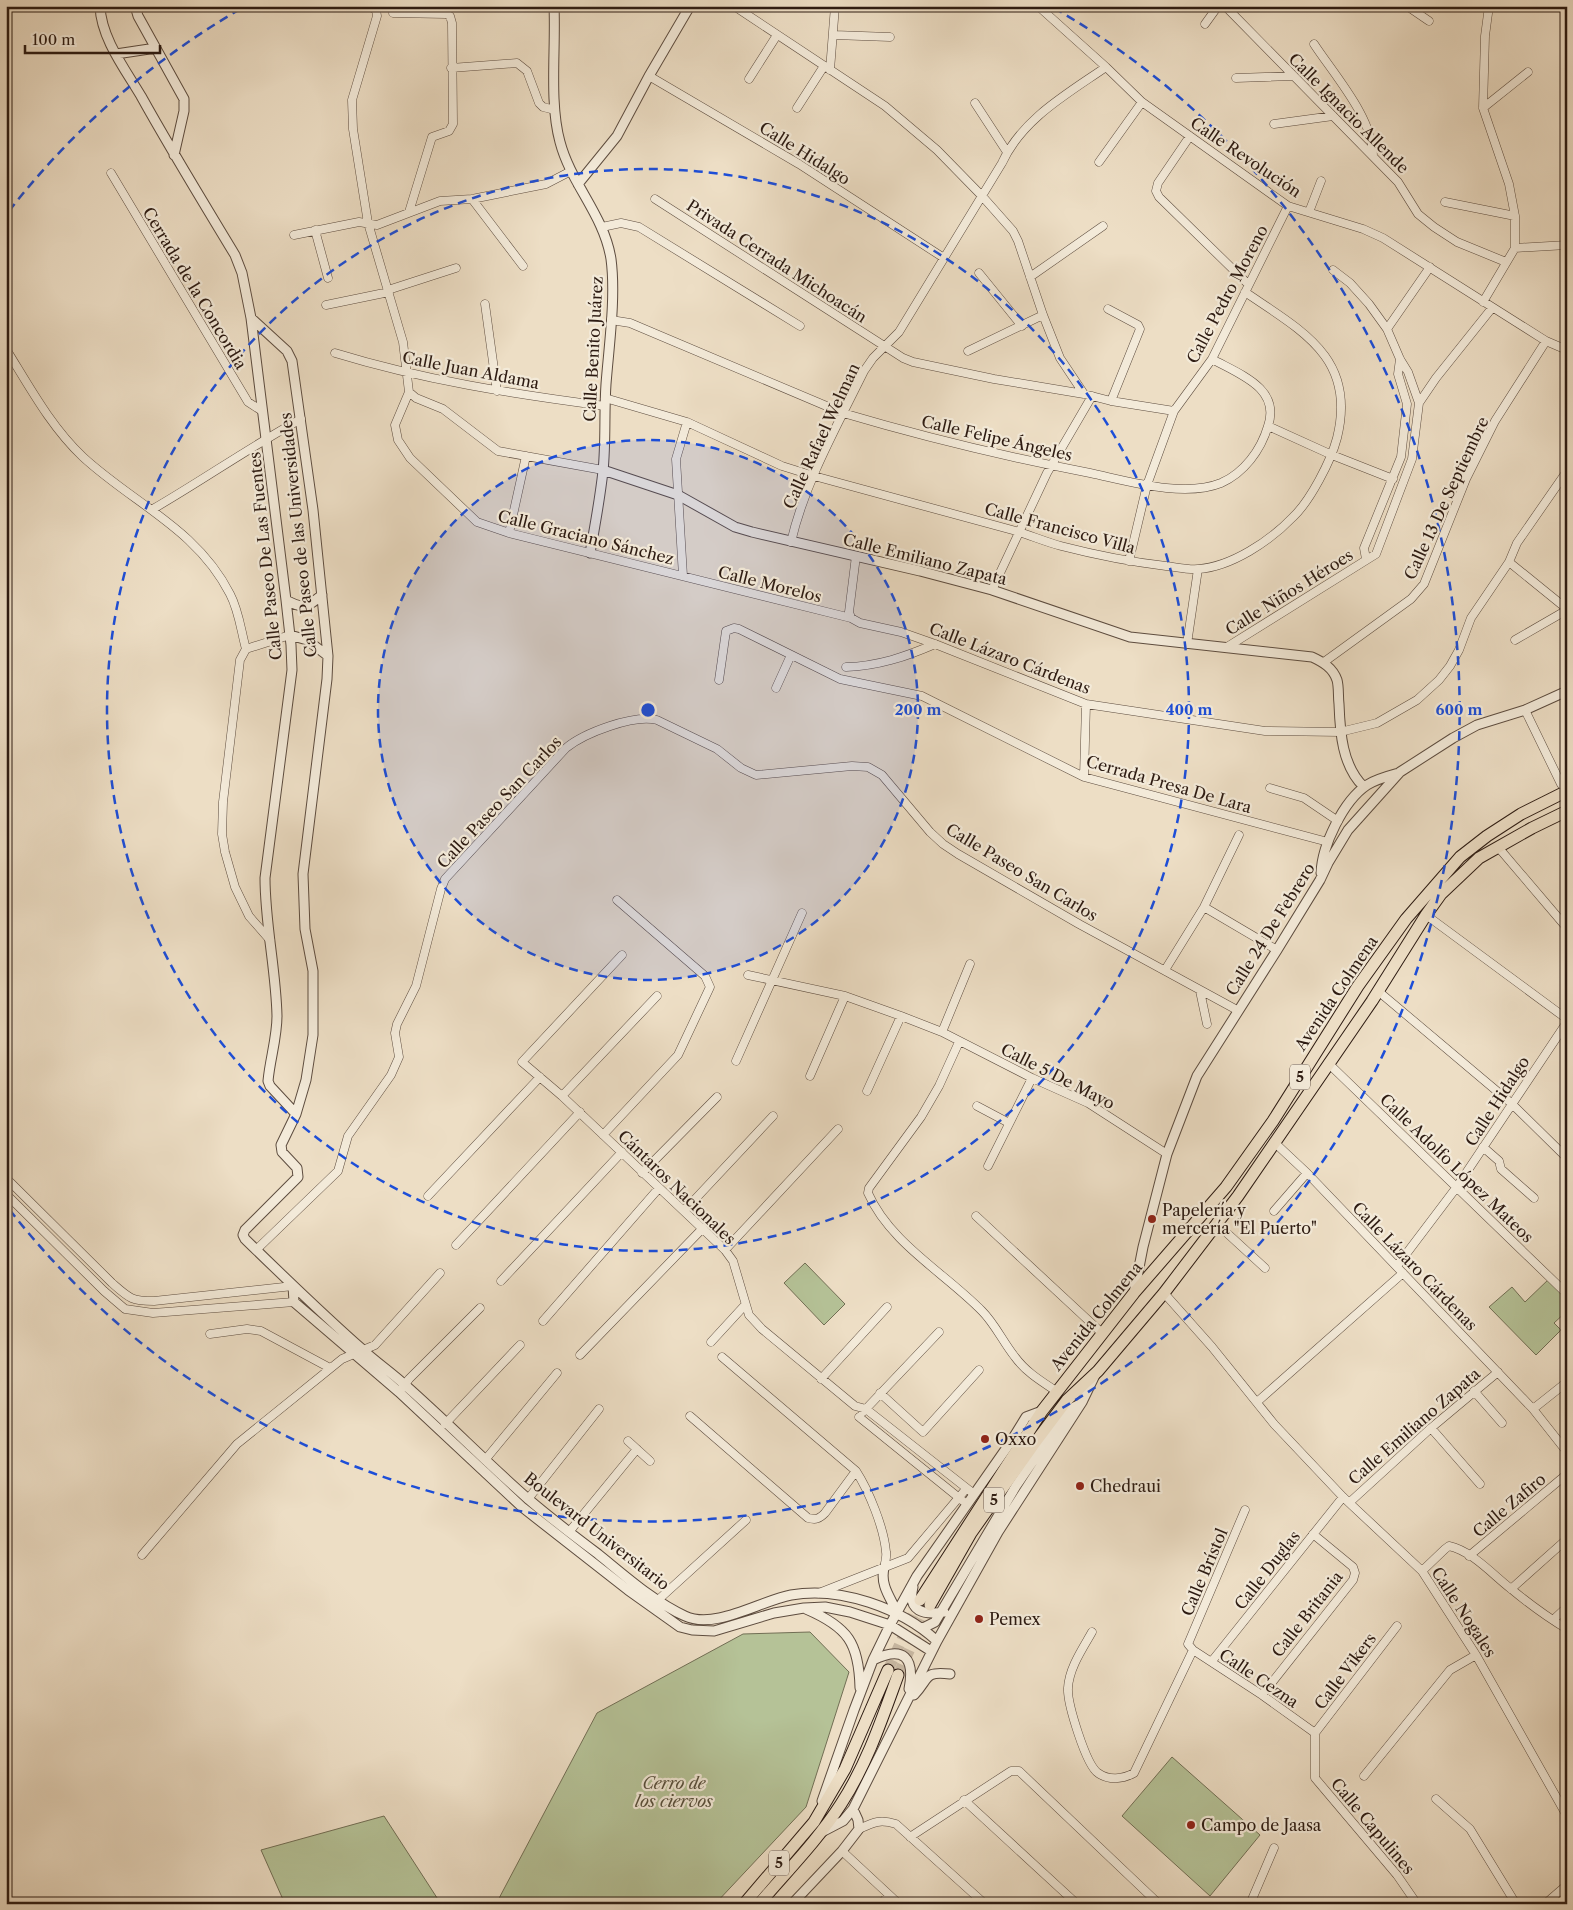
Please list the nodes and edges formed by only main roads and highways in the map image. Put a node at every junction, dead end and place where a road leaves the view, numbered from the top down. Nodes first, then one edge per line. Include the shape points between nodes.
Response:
1 (1564, 788) edge
2 (1567, 811) edge
3 (744, 1904) edge
4 (759, 1904) edge

1 - 2 main road, Avenida Colmena / 5 via 1487,836 1460,857 1406,919 1226,1187 1134,1293 1056,1391 925,1603 1067,1400 1098,1371 1164,1293 1238,1196 1441,894 1468,868 1498,847
3 - 4 main road, 5 via 814,1822 845,1769 893,1673 875,1737 841,1804 822,1832

